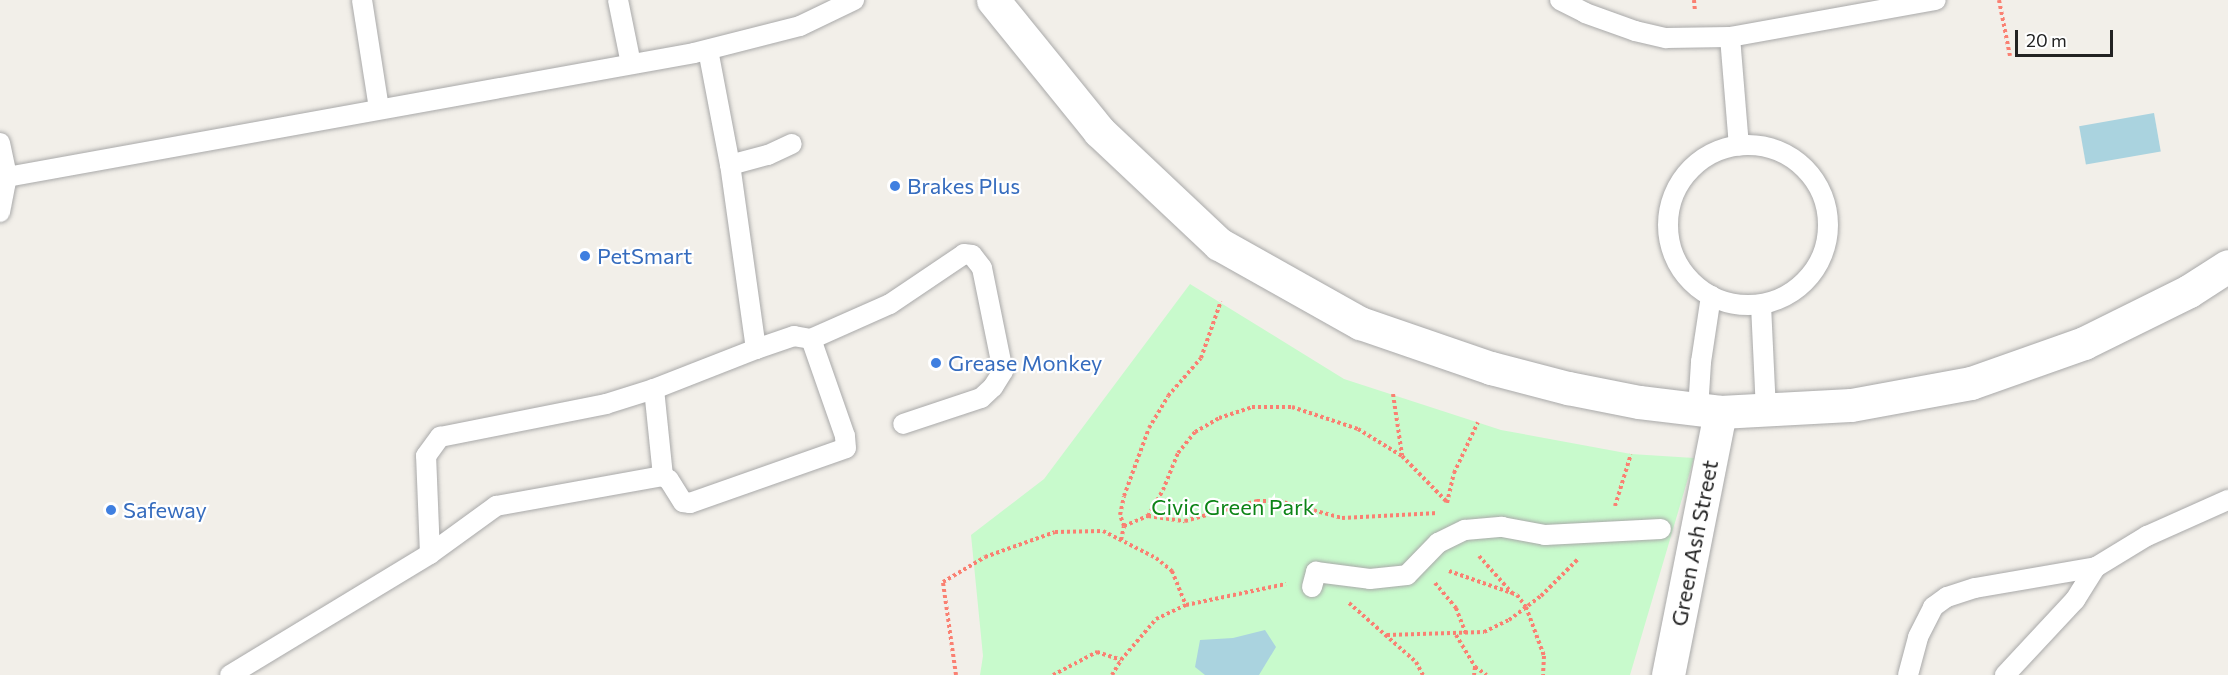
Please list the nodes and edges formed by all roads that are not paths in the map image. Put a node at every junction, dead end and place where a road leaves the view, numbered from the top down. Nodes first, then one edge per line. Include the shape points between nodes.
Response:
1 (362, 0) edge
2 (618, 0) edge
3 (854, 0) edge
4 (993, 0) edge
5 (1560, 0) edge
6 (1936, 0) edge
7 (1730, 37) junction
8 (708, 50) junction
9 (631, 64) junction
10 (379, 109) junction
11 (0, 143) edge
12 (792, 144) dead end
13 (1739, 146) junction
14 (730, 165) junction
15 (7, 177) junction
16 (0, 212) edge
17 (2228, 266) edge
18 (1710, 296) junction
19 (1761, 305) junction
20 (811, 339) junction
21 (756, 349) junction
22 (654, 389) junction
23 (1709, 411) junction
24 (1766, 411) junction
25 (903, 424) dead end
26 (663, 476) junction
27 (2228, 500) edge
28 (1661, 529) dead end
29 (430, 554) junction
30 (2096, 567) junction
31 (1312, 587) road end
32 (230, 675) edge
33 (1668, 675) edge
34 (1908, 675) edge
35 (2005, 675) edge

1 - 10 lane
2 - 9 lane
3 - 8 lane via 800,26
4 - 23 street via 1099,131 1218,244 1360,323 1491,368 1568,388
5 - 7 lane via 1586,14 1666,38
6 - 7 lane
7 - 13 lane
8 - 9 lane
8 - 14 lane
9 - 10 lane
10 - 15 lane
11 - 15 lane
12 - 14 lane
13 - 18 lane via 1705,158 1691,170 1676,193 1668,219 1674,255 1695,285
13 - 19 lane via 1758,146 1794,159 1819,188 1827,215 1826,243 1809,277 1795,290
14 - 21 lane
15 - 16 lane
17 - 24 street via 2189,291 2084,343 1971,383 1851,405
18 - 19 lane via 1735,304
18 - 23 lane via 1701,362
19 - 24 lane
20 - 21 lane via 794,336
20 - 25 lane via 890,304 964,254 972,255 982,268 1003,371 981,398
20 - 26 lane via 846,448 690,503 683,502
21 - 22 lane
22 - 26 lane
22 - 29 lane via 606,404 440,437 426,456
23 - 24 street
23 - 33 street, Green Ash Street
26 - 29 lane via 496,506
27 - 30 lane via 2147,536
28 - 31 lane via 1545,535 1502,527 1465,530 1437,543 1407,575 1370,579 1317,572
29 - 32 lane
30 - 34 lane via 1975,588 1947,597 1933,607 1918,638
30 - 35 lane via 2075,600

